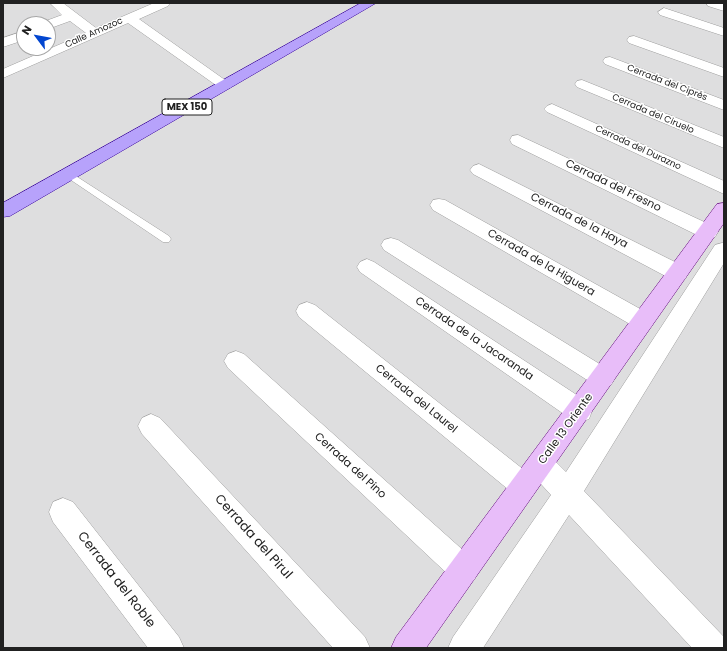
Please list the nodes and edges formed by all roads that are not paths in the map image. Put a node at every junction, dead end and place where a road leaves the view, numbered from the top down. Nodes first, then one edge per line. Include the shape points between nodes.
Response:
1 (56, 3) edge
2 (164, 3) edge
3 (370, 3) edge
4 (712, 3) edge
5 (724, 7) edge
6 (664, 12) dead end
7 (71, 16) junction
8 (129, 18) junction
9 (56, 22) edge
10 (724, 32) edge
11 (95, 33) junction
12 (16, 38) edge
13 (3, 43) edge
14 (724, 59) edge
15 (610, 61) dead end
16 (724, 73) edge
17 (3, 74) edge
18 (582, 84) dead end
19 (225, 85) junction
20 (724, 105) edge
21 (552, 109) dead end
22 (518, 140) dead end
23 (724, 143) edge
24 (479, 170) dead end
25 (68, 174) junction
26 (724, 188) edge
27 (439, 205) dead end
28 (724, 209) edge
29 (3, 211) edge
30 (166, 239) dead end
31 (714, 243) edge
32 (390, 245) dead end
33 (367, 267) dead end
34 (678, 273) junction
35 (307, 311) dead end
36 (643, 321) junction
37 (236, 361) dead end
38 (604, 378) junction
39 (580, 411) junction
40 (152, 426) dead end
41 (532, 475) junction
42 (568, 493) junction
43 (63, 512) dead end
44 (464, 570) junction
45 (168, 648) edge
46 (354, 648) edge
47 (407, 648) edge
48 (464, 648) edge
49 (713, 648) edge

1 - 7 street
2 - 8 street, Calle Amozoc
3 - 19 main road, MEX 150
4 - 5 street
6 - 10 street
7 - 9 street
7 - 11 street
8 - 11 street, Calle Amozoc
8 - 19 street
11 - 17 street, Calle Amozoc
12 - 13 street
14 - 16 street via 638,36
15 - 20 street, Cerrada del Ciprés
18 - 23 street, Cerrada del Ciruelo
19 - 25 main road, MEX 150
21 - 26 street, Cerrada del Durazno
22 - 31 street, Cerrada del Fresno
24 - 34 street, Cerrada de la Haya
25 - 29 main road, MEX 150
25 - 30 lane
27 - 36 street, Cerrada de la Higuera
28 - 31 street, Calle 13 Oriente
31 - 34 street, Calle 13 Oriente
31 - 42 street
32 - 38 street
33 - 39 street, Cerrada de la Jacaranda
34 - 36 street, Calle 13 Oriente
35 - 41 street, Cerrada del Laurel
36 - 38 street, Calle 13 Oriente
37 - 44 street, Cerrada del Pino
38 - 39 street, Calle 13 Oriente
39 - 41 street, Calle 13 Oriente
40 - 46 street, Cerrada del Pirul
41 - 42 street, Cerrada del Laurel
41 - 44 street, Calle 13 Oriente
42 - 48 street
42 - 49 street, Cerrada del Laurel
43 - 45 street, Cerrada del Roble
44 - 47 street, Calle 13 Oriente

